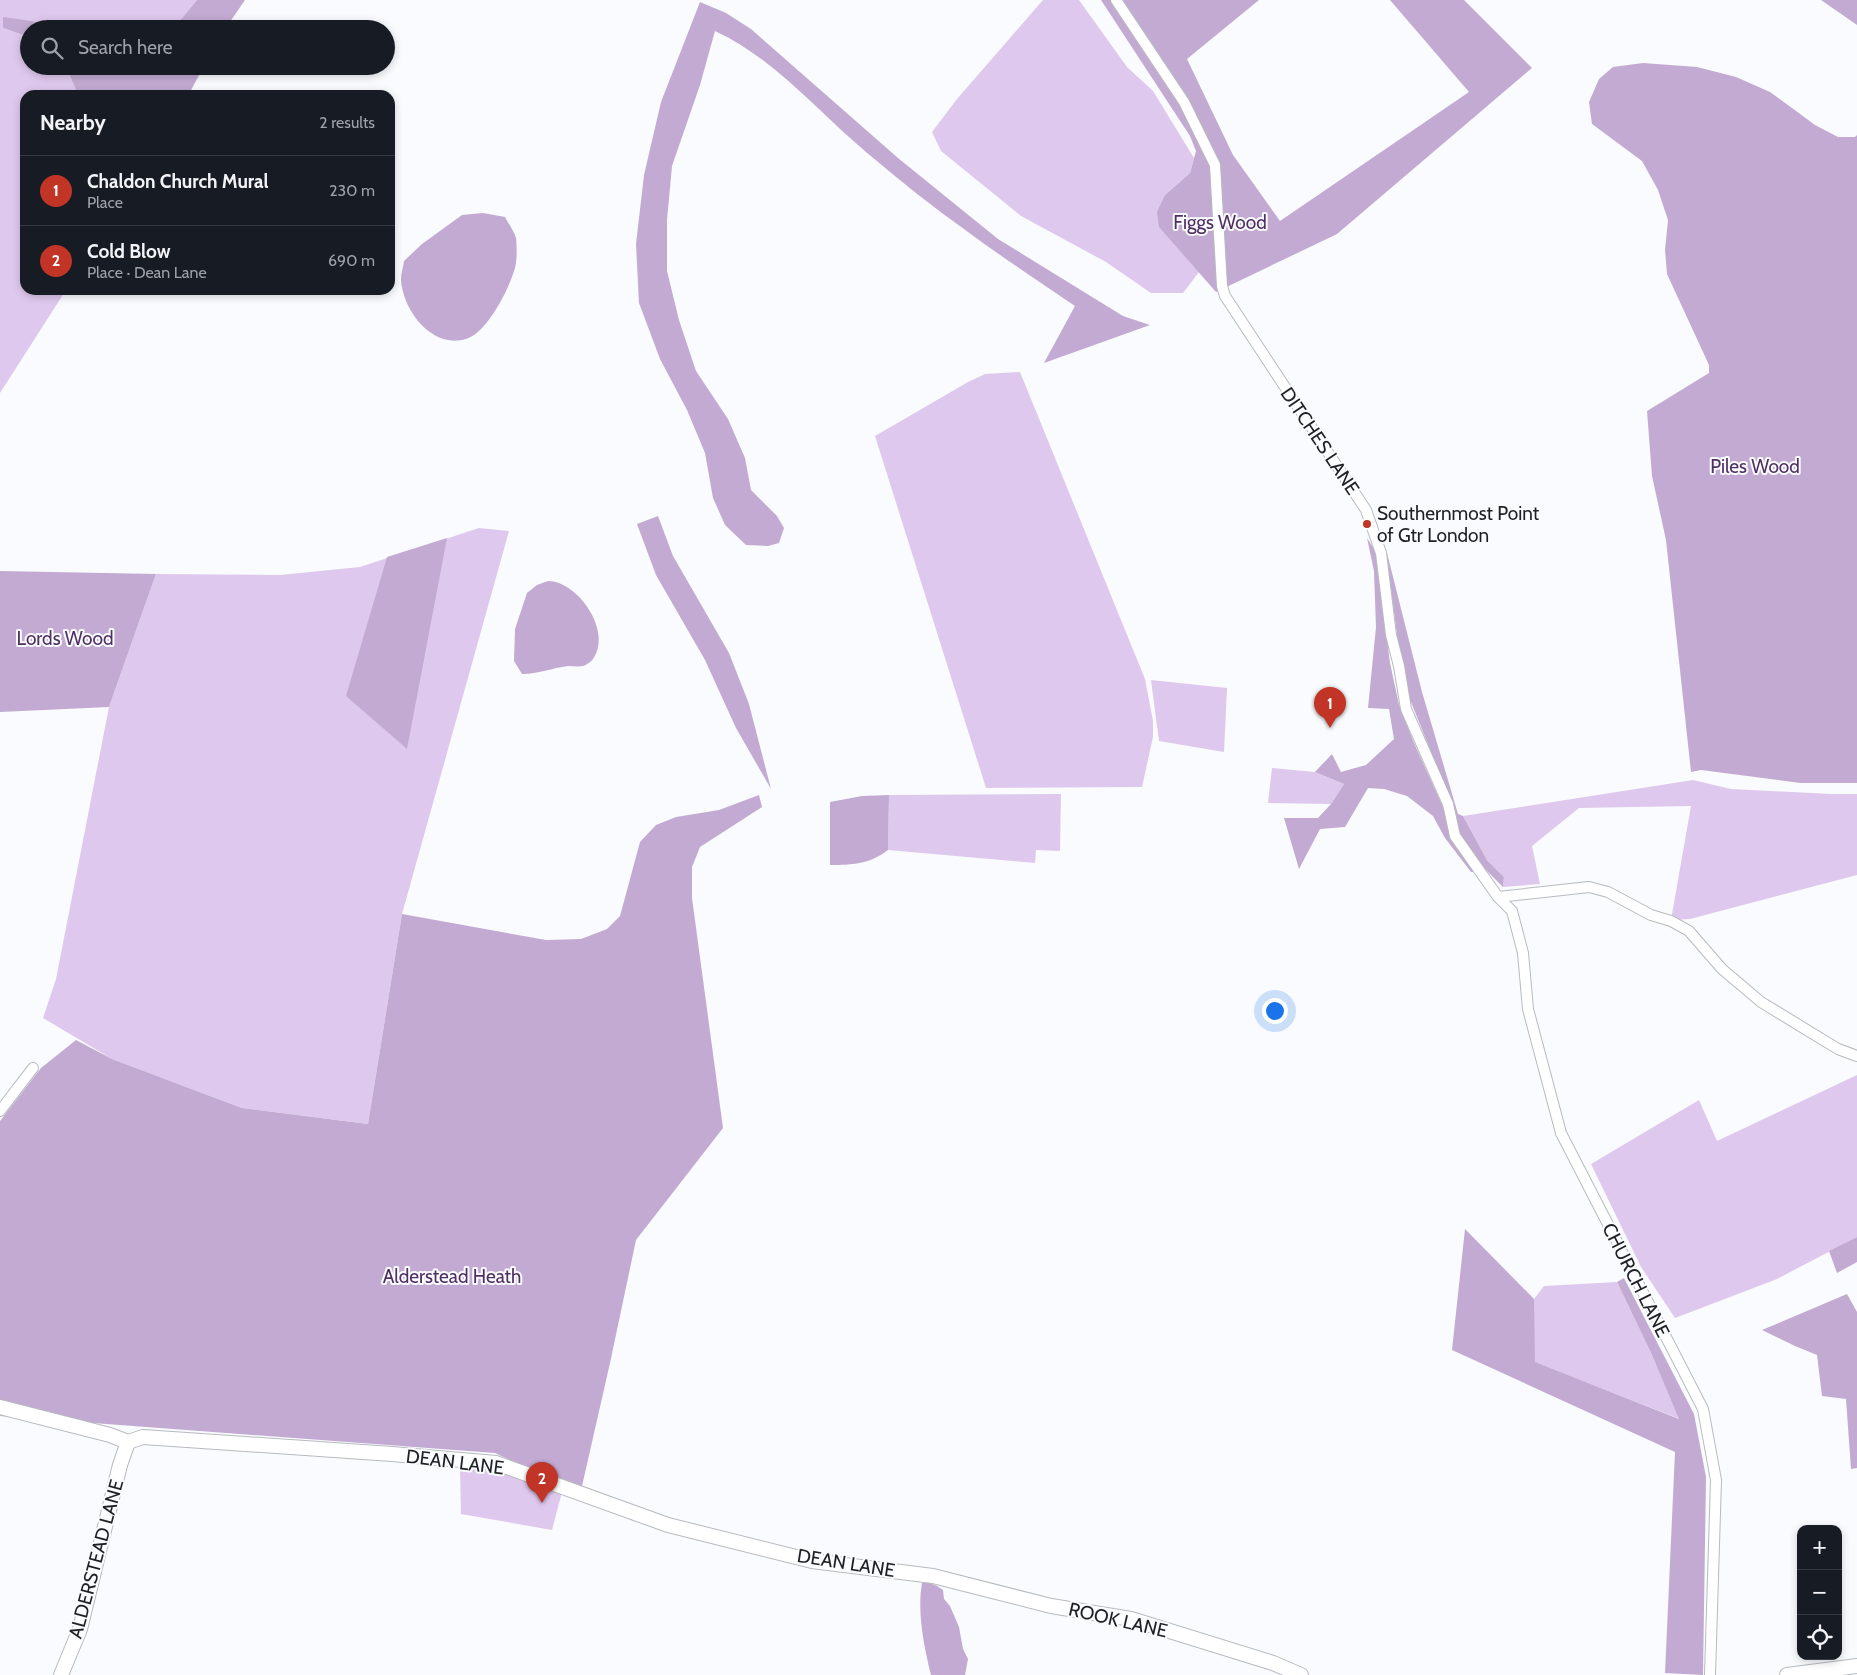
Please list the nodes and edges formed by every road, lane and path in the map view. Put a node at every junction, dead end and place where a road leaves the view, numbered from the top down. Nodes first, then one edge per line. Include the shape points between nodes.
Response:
1 (1116, 0) edge
2 (1498, 897) junction
3 (1857, 1056) edge
4 (33, 1068) dead end
5 (0, 1111) edge
6 (0, 1407) edge
7 (128, 1442) junction
8 (933, 1576) joint
9 (1857, 1666) edge
10 (61, 1675) edge
11 (1301, 1675) edge
12 (1710, 1675) edge
13 (1787, 1675) edge

1 - 2 street, DITCHES LANE via 1184,102 1215,165 1225,296 1366,510 1381,553 1391,635 1406,709 1448,804 1455,836
2 - 3 street via 1588,887 1608,892 1689,931 1722,969 1761,1002 1838,1049
2 - 12 street, CHURCH LANE via 1512,911 1523,953 1528,1009 1561,1133 1703,1409 1716,1480
4 - 5 street
6 - 7 main road, DEAN LANE
7 - 8 main road, DEAN LANE via 143,1437 496,1463 678,1527 812,1561
7 - 10 main road, ALDERSTEAD LANE via 80,1629
8 - 11 main road, ROOK LANE via 1051,1606 1131,1619 1273,1663
9 - 13 main road

